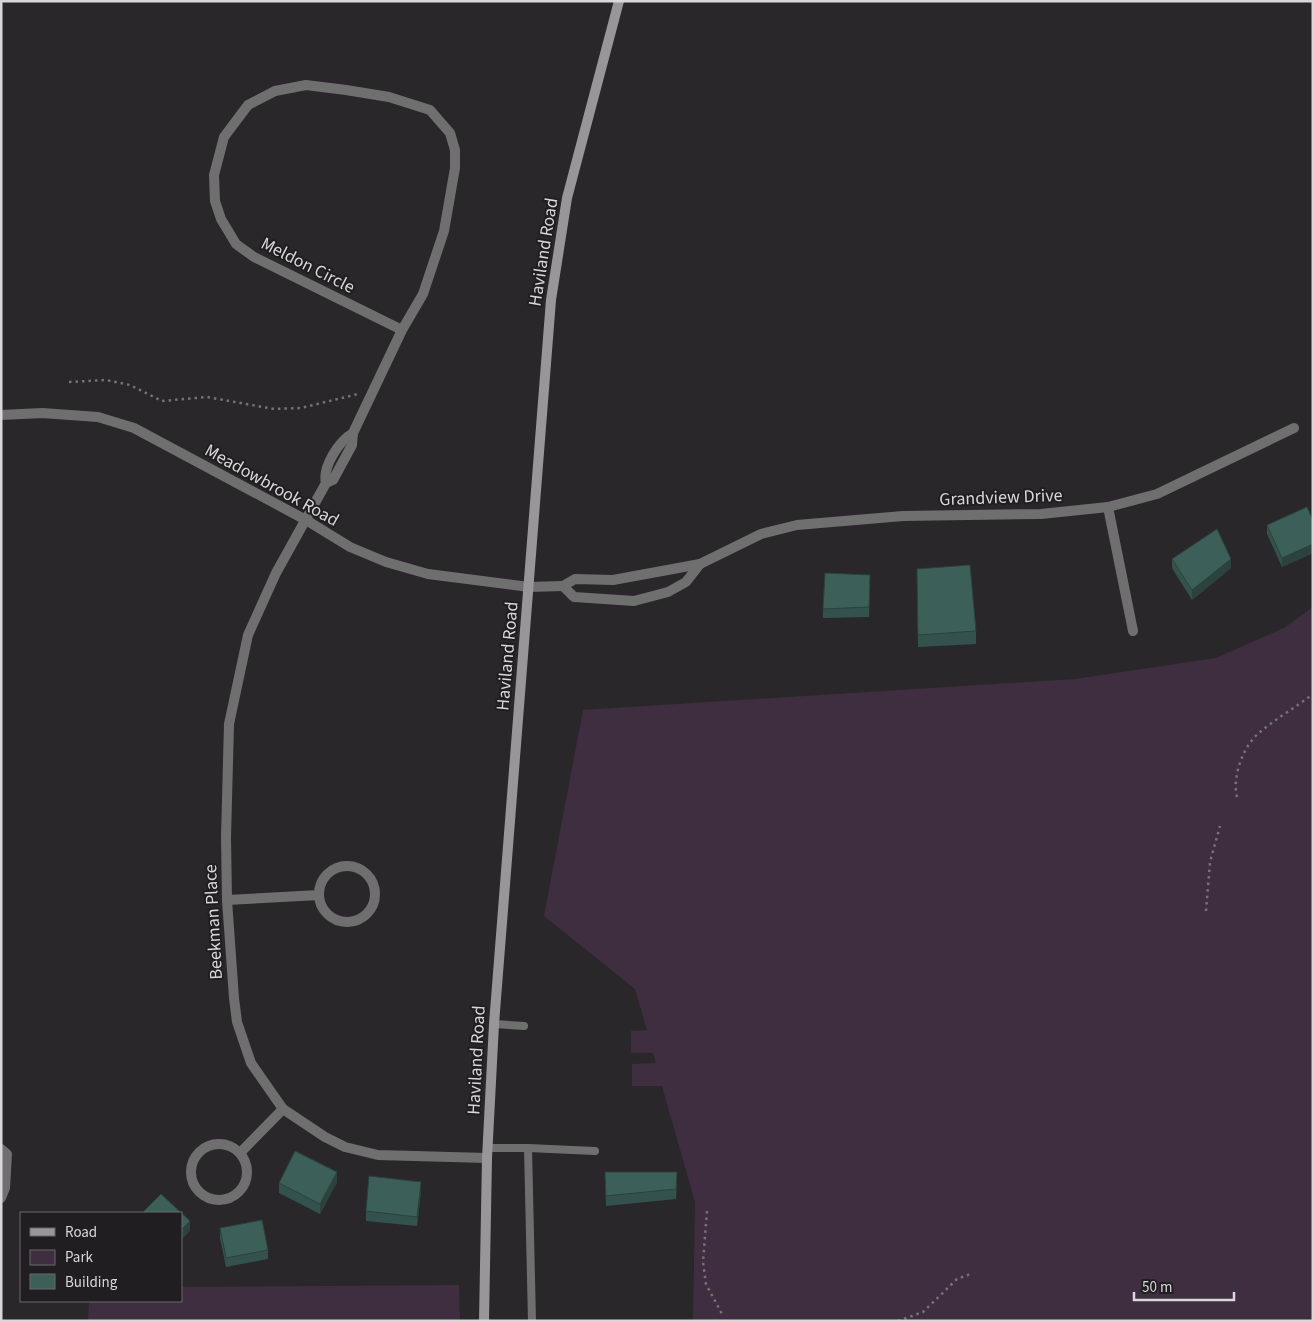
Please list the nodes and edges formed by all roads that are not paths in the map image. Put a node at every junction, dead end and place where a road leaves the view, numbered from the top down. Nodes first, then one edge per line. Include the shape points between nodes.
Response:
1 (619, 1) edge
2 (402, 330) junction
3 (1, 415) edge
4 (1294, 428) dead end
5 (1108, 507) junction
6 (306, 520) junction
7 (700, 564) junction
8 (563, 586) junction
9 (529, 587) junction
10 (1133, 630) dead end
11 (319, 895) junction
12 (228, 900) junction
13 (494, 1024) junction
14 (524, 1026) dead end
15 (282, 1109) junction
16 (1, 1148) edge
17 (528, 1148) junction
18 (594, 1151) dead end
19 (240, 1153) junction
20 (487, 1153) junction
21 (1, 1198) edge
22 (484, 1321) edge
23 (532, 1321) edge

1 - 9 street, Haviland Road via 567,198 551,300
2 - 2 street, Meldon Circle via 423,294 444,231 455,168 455,150 450,134 430,110 389,97 346,90 306,85 275,91 248,105 224,137 214,175 215,200 221,219 236,244 254,257
2 - 6 street, Meldon Circle via 353,433 342,440 324,474 326,483
3 - 6 street, Meadowbrook Road via 98,416 134,428
4 - 5 street, Grandview Drive via 1157,494
5 - 7 street, Grandview Drive via 1041,514 839,520 797,525 761,534
5 - 10 street
6 - 9 street, Meadowbrook Road via 350,547 386,562 428,574
6 - 12 street, Beekman Place via 276,573 248,635 229,724
7 - 8 street, Grandview Drive via 613,580 575,579
7 - 8 street, Grandview Drive via 686,582 674,589 634,601 574,597
8 - 9 street, Meadowbrook Road
9 - 13 street, Haviland Road
11 - 11 street via 327,915 348,923 368,914 376,894 367,874 347,866 327,874
11 - 12 street
12 - 15 street, Beekman Place via 234,998 242,1040 251,1064
13 - 14 lane
13 - 20 street, Haviland Road
15 - 19 street
15 - 20 street, Beekman Place via 325,1137 361,1152 425,1158
16 - 21 street via 7,1154 5,1188
17 - 18 lane
17 - 20 lane
17 - 23 lane
19 - 19 street via 221,1144 200,1151 191,1171 192,1182 198,1192 218,1201 238,1194 248,1174
20 - 22 street, Haviland Road

